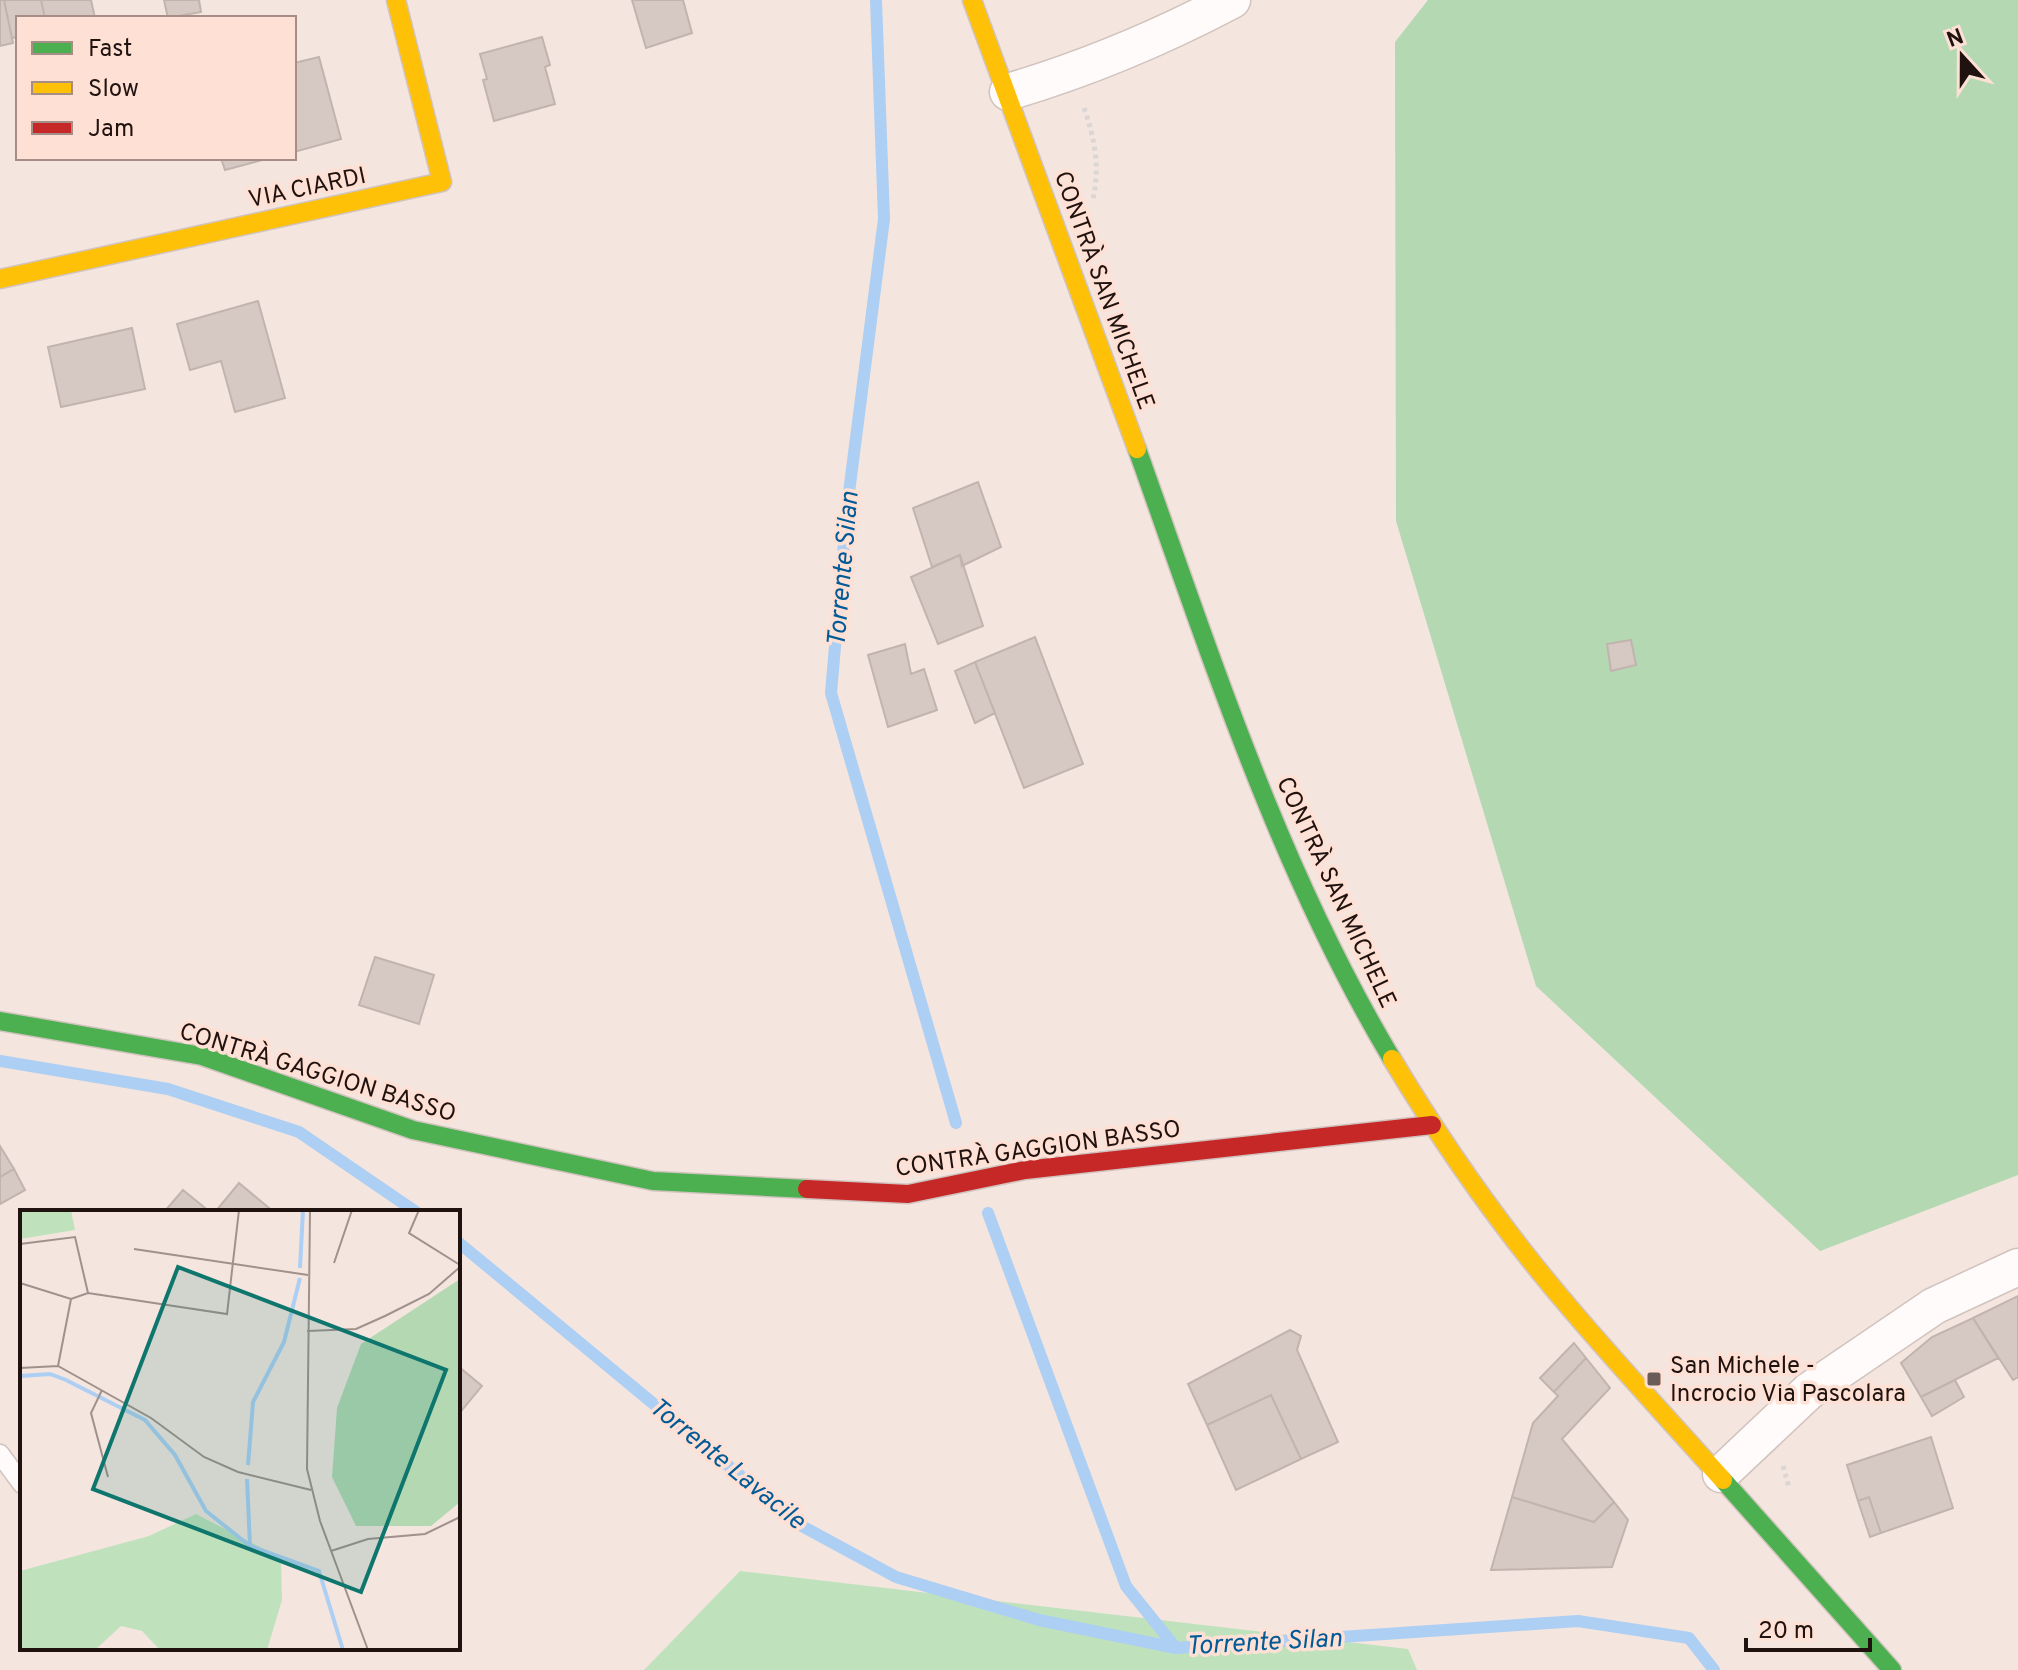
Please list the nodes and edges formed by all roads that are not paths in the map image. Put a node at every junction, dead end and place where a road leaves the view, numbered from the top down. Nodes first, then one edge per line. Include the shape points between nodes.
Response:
1 (396, 0) edge
2 (972, 0) edge
3 (1232, 0) edge
4 (1008, 92) junction
5 (0, 279) edge
6 (0, 1021) edge
7 (1432, 1125) junction
8 (2018, 1267) edge
9 (0, 1454) edge
10 (1721, 1474) junction
11 (20, 1481) edge
12 (1892, 1670) edge

1 - 5 street, VIA CIARDI via 442,182
2 - 4 street, CONTRÀ SAN MICHELE
3 - 4 street via 1072,73
4 - 7 street, CONTRÀ SAN MICHELE via 1279,831 1354,995
6 - 7 street, CONTRÀ GAGGION BASSO via 202,1056 413,1130 653,1181 908,1194 1025,1170
7 - 10 street, CONTRÀ SAN MICHELE via 1567,1305
8 - 10 street via 1934,1306 1809,1391
9 - 11 lane
10 - 12 street, CONTRÀ SAN MICHELE

